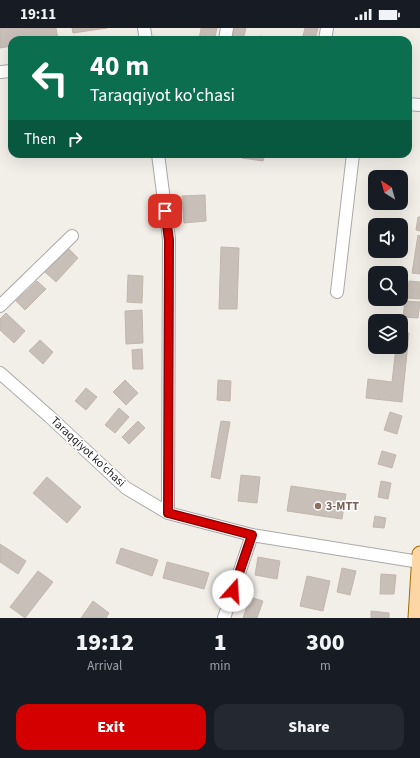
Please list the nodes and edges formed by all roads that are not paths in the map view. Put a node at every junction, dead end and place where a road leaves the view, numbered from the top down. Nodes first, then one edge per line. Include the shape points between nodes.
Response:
1 (159, 158) edge
2 (353, 158) edge
3 (72, 236) dead end
4 (337, 292) dead end
5 (0, 306) edge
6 (0, 374) edge
7 (168, 513) junction
8 (252, 535) junction
9 (420, 559) edge
10 (224, 618) edge
11 (416, 618) edge

1 - 7 street via 169,240
2 - 4 street
3 - 5 street
6 - 7 street, Taraqqiyot ko'chasi via 126,488
7 - 8 street, Taraqqiyot ko'chasi
8 - 9 street, Taraqqiyot ko'chasi
8 - 10 street
9 - 11 main road

